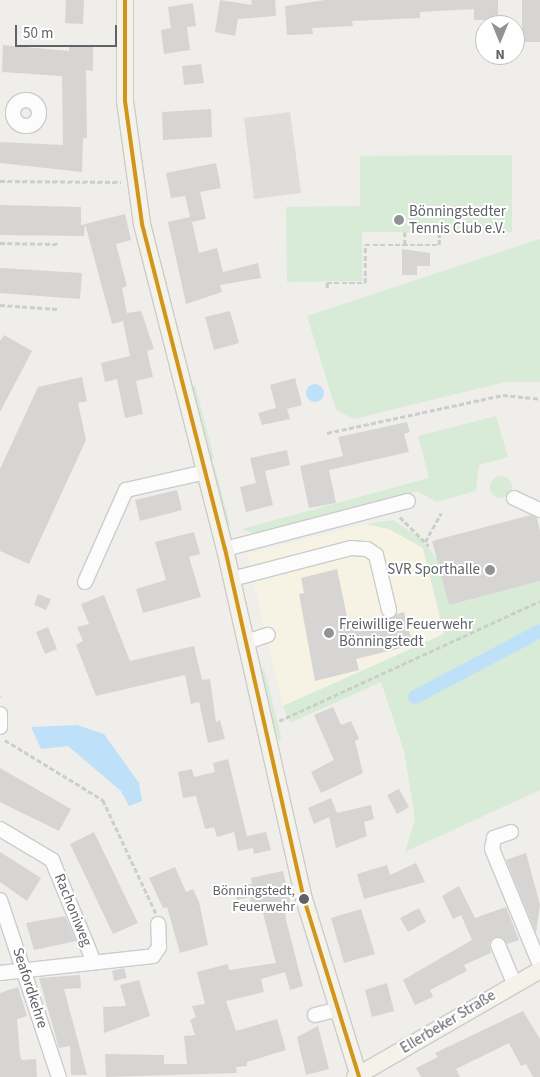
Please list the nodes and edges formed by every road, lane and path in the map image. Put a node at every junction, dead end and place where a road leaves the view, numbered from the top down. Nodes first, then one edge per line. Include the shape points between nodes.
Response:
1 (125, 0) edge
2 (0, 181) edge
3 (110, 182) dead end
4 (405, 232) dead end
5 (439, 232) dead end
6 (0, 243) edge
7 (58, 244) dead end
8 (405, 245) junction
9 (327, 288) dead end
10 (0, 305) edge
11 (58, 309) dead end
12 (540, 399) edge
13 (327, 433) dead end
14 (206, 472) junction
15 (514, 498) dead end
16 (408, 501) dead end
17 (540, 510) edge
18 (442, 513) dead end
19 (397, 516) dead end
20 (425, 542) junction
21 (429, 546) dead end
22 (225, 548) junction
23 (232, 579) junction
24 (84, 582) dead end
25 (540, 601) edge
26 (389, 610) dead end
27 (268, 635) dead end
28 (246, 642) junction
29 (0, 714) edge
30 (279, 721) dead end
31 (0, 727) edge
32 (0, 733) edge
33 (0, 829) edge
34 (511, 832) dead end
35 (0, 900) edge
36 (158, 924) joint
37 (498, 945) dead end
38 (94, 960) junction
39 (540, 965) edge
40 (23, 969) junction
41 (540, 970) edge
42 (0, 973) edge
43 (514, 983) junction
44 (335, 1010) junction
45 (315, 1015) dead end
46 (59, 1077) edge
47 (357, 1077) edge

1 - 14 main road via 125,101 134,182
2 - 3 path
4 - 8 path
5 - 8 path via 439,245
6 - 7 path
8 - 9 path via 365,246 365,283 327,283
10 - 11 path
12 - 13 path via 503,395
14 - 22 main road
14 - 24 street via 126,490
15 - 17 street
16 - 22 street
18 - 20 path
19 - 20 path
20 - 21 path
22 - 23 main road
23 - 26 street via 351,548 368,549 376,555
23 - 28 main road
25 - 30 path
27 - 28 street
28 - 44 main road via 304,899
29 - 31 street
32 - 36 path via 103,800
33 - 38 street, Rachoniweg via 52,860
34 - 39 street via 494,838 492,849
35 - 40 street, Seafordkehre
36 - 38 street, Rachoniweg via 159,947 153,956
37 - 43 street
38 - 40 street, Rachoniweg
40 - 42 street, Rachoniweg
40 - 46 street, Seafordkehre
41 - 43 main road, Ellerbeker Straße
43 - 47 main road, Ellerbeker Straße
44 - 45 street
44 - 47 main road

